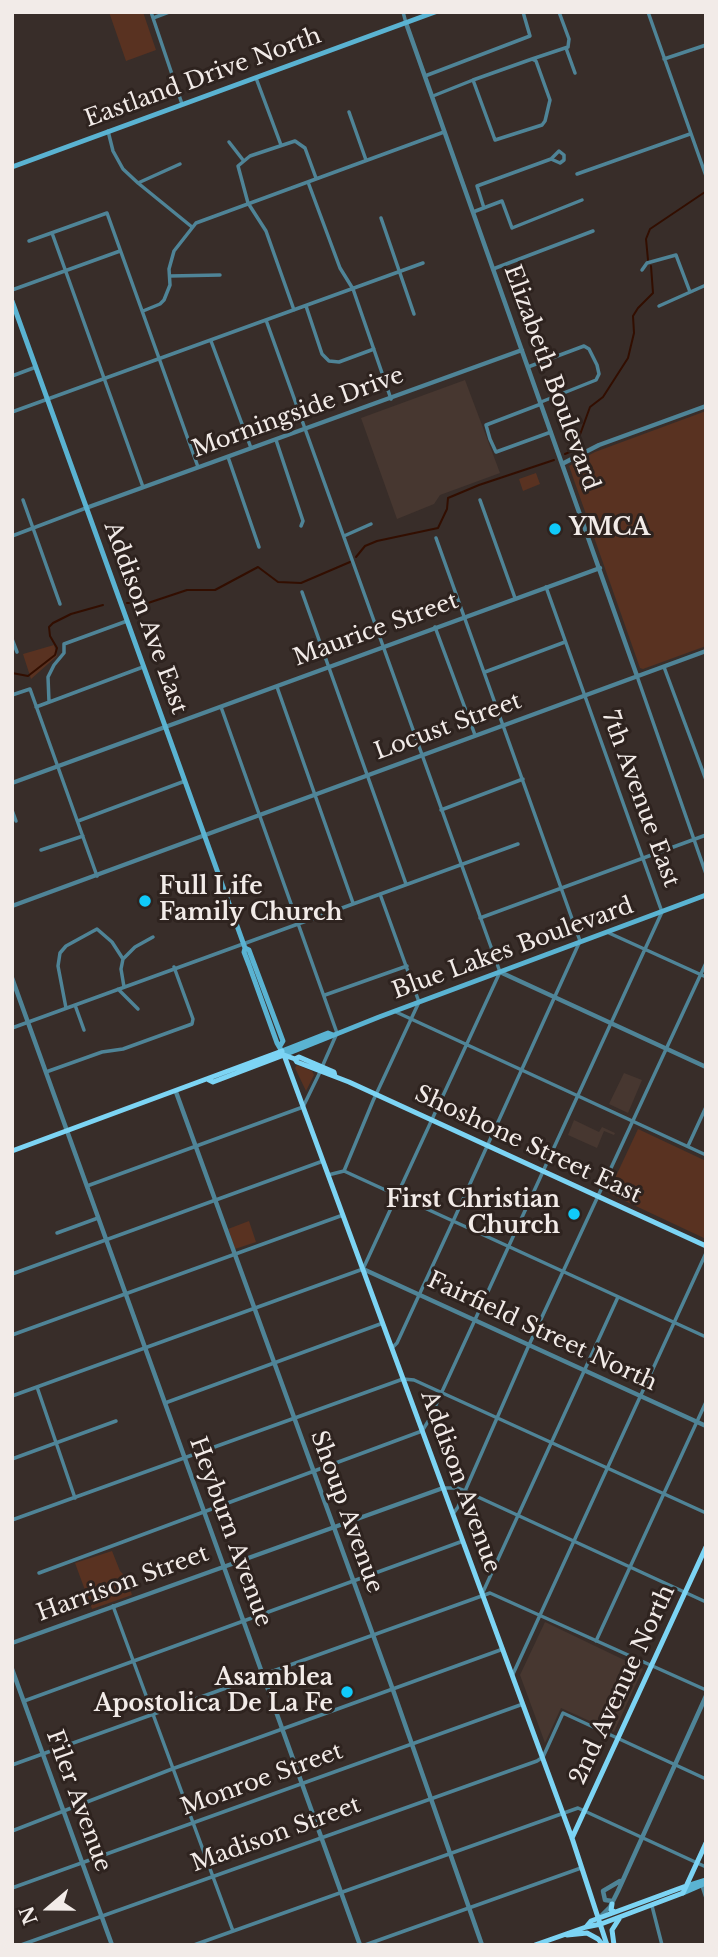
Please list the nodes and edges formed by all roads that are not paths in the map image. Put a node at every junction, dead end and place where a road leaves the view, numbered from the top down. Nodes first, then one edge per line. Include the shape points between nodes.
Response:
1 (151, 12) edge
2 (169, 12) edge
3 (403, 12) edge
4 (435, 12) edge
5 (523, 12) edge
6 (559, 12) edge
7 (648, 12) edge
8 (153, 18) junction
9 (406, 23) junction
10 (706, 45) edge
11 (566, 48) junction
12 (532, 59) junction
13 (664, 60) junction
14 (575, 73) dead end
15 (425, 76) junction
16 (256, 77) junction
17 (473, 80) junction
18 (432, 96) junction
19 (182, 104) junction
20 (349, 112) dead end
21 (107, 131) junction
22 (444, 132) junction
23 (690, 134) junction
24 (229, 142) dead end
25 (281, 145) junction
26 (551, 159) dead end
27 (243, 160) junction
28 (366, 160) junction
29 (180, 164) dead end
30 (12, 167) edge
31 (576, 174) dead end
32 (706, 176) edge
33 (316, 178) junction
34 (308, 182) junction
35 (138, 183) junction
36 (582, 200) dead end
37 (248, 203) junction
38 (484, 208) junction
39 (473, 212) junction
40 (381, 218) dead end
41 (192, 226) junction
42 (593, 231) dead end
43 (52, 233) junction
44 (29, 242) dead end
45 (120, 251) junction
46 (423, 263) dead end
47 (494, 269) junction
48 (642, 270) dead end
49 (65, 271) junction
50 (399, 271) junction
51 (220, 275) dead end
52 (170, 276) junction
53 (706, 285) edge
54 (353, 289) junction
55 (12, 290) edge
56 (690, 292) junction
57 (12, 301) edge
58 (306, 306) junction
59 (659, 306) dead end
60 (294, 310) junction
61 (143, 311) junction
62 (414, 314) dead end
63 (15, 316) edge
64 (266, 320) junction
65 (20, 323) junction
66 (12, 325) edge
67 (211, 341) junction
68 (374, 349) junction
69 (522, 350) junction
70 (160, 359) junction
71 (36, 366) junction
72 (528, 367) junction
73 (12, 376) edge
74 (104, 379) junction
75 (391, 399) junction
76 (47, 401) junction
77 (541, 403) junction
78 (706, 406) edge
79 (12, 412) edge
80 (305, 429) junction
81 (551, 432) junction
82 (276, 440) junction
83 (251, 448) junction
84 (228, 457) junction
85 (562, 464) junction
86 (198, 467) junction
87 (143, 487) junction
88 (23, 500) dead end
89 (480, 500) dead end
90 (86, 508) junction
91 (372, 524) dead end
92 (301, 526) dead end
93 (33, 527) junction
94 (12, 536) edge
95 (344, 536) junction
96 (436, 538) dead end
97 (259, 547) dead end
98 (600, 568) junction
99 (546, 587) junction
100 (302, 592) dead end
101 (515, 598) junction
102 (60, 604) dead end
103 (464, 616) junction
104 (127, 621) junction
105 (435, 627) junction
106 (12, 639) edge
107 (565, 642) junction
108 (383, 646) junction
109 (17, 652) dead end
110 (706, 652) edge
111 (144, 666) junction
112 (328, 667) junction
113 (664, 667) junction
114 (484, 672) junction
115 (637, 676) junction
116 (276, 685) junction
117 (12, 695) edge
118 (584, 696) junction
119 (49, 702) junction
120 (36, 706) junction
121 (220, 706) junction
122 (165, 726) junction
123 (503, 726) junction
124 (475, 735) junction
125 (421, 754) junction
126 (58, 766) junction
127 (367, 774) junction
128 (523, 779) junction
129 (706, 780) edge
130 (185, 781) junction
131 (12, 783) edge
132 (315, 793) junction
133 (12, 810) edge
134 (441, 810) junction
135 (259, 814) junction
136 (16, 821) dead end
137 (78, 821) junction
138 (203, 834) junction
139 (706, 835) edge
140 (83, 836) junction
141 (693, 839) junction
142 (518, 844) dead end
143 (41, 850) dead end
144 (643, 858) junction
145 (461, 864) junction
146 (706, 874) edge
147 (97, 876) junction
148 (406, 884) junction
149 (562, 888) junction
150 (380, 894) junction
151 (706, 895) edge
152 (353, 903) junction
153 (12, 906) edge
154 (662, 912) junction
155 (480, 918) junction
156 (299, 923) junction
157 (607, 932) junction
158 (153, 937) dead end
159 (580, 942) junction
160 (243, 945) junction
161 (645, 949) junction
162 (123, 959) junction
163 (706, 963) edge
164 (174, 967) junction
165 (407, 967) junction
166 (500, 972) junction
167 (700, 975) junction
168 (706, 977) edge
169 (12, 978) edge
170 (124, 987) junction
171 (118, 989) junction
172 (325, 995) junction
173 (555, 998) junction
174 (419, 1002) junction
175 (75, 1004) junction
176 (66, 1008) junction
177 (138, 1009) dead end
178 (395, 1011) junction
179 (412, 1019) junction
180 (28, 1022) junction
181 (611, 1023) junction
182 (12, 1028) edge
183 (84, 1030) dead end
184 (335, 1034) junction
185 (467, 1044) junction
186 (666, 1049) junction
187 (282, 1051) junction
188 (706, 1067) edge
189 (321, 1069) junction
190 (523, 1070) junction
191 (46, 1072) junction
192 (176, 1092) junction
193 (376, 1094) junction
194 (578, 1096) junction
195 (303, 1107) junction
196 (706, 1107) edge
197 (432, 1121) junction
198 (633, 1121) junction
199 (68, 1131) junction
200 (195, 1146) junction
201 (488, 1146) junction
202 (687, 1146) junction
203 (12, 1151) edge
204 (706, 1155) edge
205 (323, 1161) junction
206 (344, 1171) junction
207 (543, 1172) junction
208 (328, 1175) junction
209 (87, 1186) junction
210 (397, 1195) junction
211 (598, 1197) junction
212 (214, 1200) junction
213 (343, 1215) junction
214 (98, 1217) junction
215 (454, 1221) junction
216 (57, 1233) dead end
217 (106, 1240) junction
218 (508, 1246) junction
219 (706, 1247) edge
220 (706, 1253) edge
221 (234, 1254) junction
222 (363, 1269) junction
223 (564, 1272) junction
224 (12, 1274) edge
225 (126, 1293) junction
226 (420, 1295) junction
227 (618, 1297) junction
228 (254, 1308) junction
229 (475, 1320) junction
230 (674, 1322) junction
231 (383, 1323) junction
232 (12, 1335) edge
233 (706, 1337) edge
234 (529, 1345) junction
235 (145, 1348) junction
236 (392, 1348) junction
237 (274, 1363) junction
238 (586, 1371) junction
239 (403, 1379) junction
240 (37, 1387) junction
241 (442, 1393) junction
242 (12, 1396) edge
243 (640, 1396) junction
244 (706, 1402) edge
245 (165, 1403) junction
246 (294, 1418) junction
247 (496, 1418) junction
248 (116, 1421) dead end
249 (697, 1422) junction
250 (706, 1426) edge
251 (422, 1431) junction
252 (552, 1443) junction
253 (56, 1444) junction
254 (185, 1458) junction
255 (12, 1459) edge
256 (607, 1469) junction
257 (313, 1474) junction
258 (443, 1488) junction
259 (465, 1491) junction
260 (664, 1494) junction
261 (75, 1498) junction
262 (205, 1512) junction
263 (706, 1513) edge
264 (453, 1514) junction
265 (519, 1516) junction
266 (12, 1520) edge
267 (333, 1527) junction
268 (463, 1541) junction
269 (574, 1542) junction
270 (706, 1547) edge
271 (224, 1567) junction
272 (630, 1567) junction
273 (39, 1573) dead end
274 (353, 1582) junction
275 (685, 1592) junction
276 (483, 1594) junction
277 (706, 1602) edge
278 (114, 1605) junction
279 (540, 1616) junction
280 (244, 1621) junction
281 (372, 1635) junction
282 (596, 1641) junction
283 (12, 1643) edge
284 (503, 1649) junction
285 (133, 1661) junction
286 (652, 1665) junction
287 (12, 1669) edge
288 (263, 1676) junction
289 (513, 1676) junction
290 (393, 1690) junction
291 (706, 1690) edge
292 (706, 1696) edge
293 (24, 1702) junction
294 (523, 1704) junction
295 (153, 1716) junction
296 (283, 1730) junction
297 (618, 1738) junction
298 (411, 1744) junction
299 (43, 1754) junction
300 (542, 1757) junction
301 (674, 1764) junction
302 (12, 1765) edge
303 (172, 1769) junction
304 (706, 1779) edge
305 (303, 1784) junction
306 (430, 1799) junction
307 (585, 1810) junction
308 (63, 1811) junction
309 (563, 1813) junction
310 (193, 1823) junction
311 (12, 1831) edge
312 (322, 1837) junction
313 (641, 1837) junction
314 (572, 1838) junction
315 (706, 1843) edge
316 (450, 1854) junction
317 (82, 1863) junction
318 (697, 1863) junction
319 (583, 1867) junction
320 (706, 1867) edge
321 (213, 1877) junction
322 (622, 1878) junction
323 (705, 1883) edge
324 (687, 1886) junction
325 (12, 1888) edge
326 (341, 1892) junction
327 (684, 1893) junction
328 (706, 1898) edge
329 (612, 1903) junction
330 (652, 1906) junction
331 (470, 1908) junction
332 (618, 1915) junction
333 (101, 1917) junction
334 (600, 1921) junction
335 (233, 1931) junction
336 (564, 1935) junction
337 (21, 1945) edge
338 (112, 1945) edge
339 (194, 1945) edge
340 (363, 1945) edge
341 (482, 1945) edge
342 (535, 1945) edge
343 (605, 1945) edge
344 (614, 1945) edge
345 (663, 1945) edge

1 - 8 street
2 - 8 street
3 - 9 street, Elizabeth Boulevard
4 - 9 main road, Eastland Drive North
5 - 15 street via 530,36
6 - 11 street via 569,39
7 - 13 street
8 - 19 street
9 - 15 street, Elizabeth Boulevard
9 - 16 main road, Eastland Drive North
10 - 13 street
11 - 12 street
11 - 14 street
12 - 17 street
12 - 17 street via 550,100 542,125 495,140
13 - 23 street
15 - 18 street, Elizabeth Boulevard
16 - 19 main road, Eastland Drive North
16 - 25 street
17 - 18 street
18 - 22 street, Elizabeth Boulevard
19 - 21 main road, Eastland Drive North
20 - 28 street
21 - 30 main road, Eastland Drive North
21 - 35 street via 117,160
22 - 28 street
22 - 39 street, Elizabeth Boulevard
23 - 31 street
23 - 32 street
24 - 27 street
25 - 27 street
25 - 33 street via 295,142 305,148
26 - 38 street via 477,186
27 - 37 street via 238,166
28 - 33 street
29 - 35 street
33 - 34 street
34 - 37 street
34 - 54 street via 340,268
35 - 41 street
36 - 38 street via 512,228 502,201
37 - 41 street
37 - 60 street via 266,231
38 - 39 street
39 - 47 street, Elizabeth Boulevard
40 - 50 street
41 - 52 street via 174,251
42 - 47 street
43 - 44 street
43 - 45 street via 107,213
43 - 49 street
45 - 49 street
45 - 61 street
46 - 50 street
47 - 69 street, Elizabeth Boulevard
48 - 56 street via 647,263 676,255
49 - 55 street
49 - 74 street
50 - 54 street
50 - 62 street
51 - 52 street
52 - 61 street via 164,300
53 - 56 street
54 - 58 street
54 - 68 street
56 - 59 street
57 - 63 main road, Addison Ave East
58 - 60 street
58 - 68 street via 322,354 329,361 340,362
60 - 64 street
61 - 70 street
63 - 65 main road, Addison Ave East
64 - 67 street
64 - 80 street
65 - 66 street
65 - 71 main road, Addison Ave East
67 - 70 street
67 - 83 street
68 - 75 street
69 - 72 street, Elizabeth Boulevard
69 - 75 street, Morningside Drive
70 - 74 street
70 - 86 street
71 - 73 street
71 - 76 main road, Addison Ave East
72 - 77 street, Elizabeth Boulevard
72 - 77 street via 584,346 597,365 596,380
74 - 76 street
74 - 87 street
75 - 80 street, Morningside Drive
76 - 79 street
76 - 90 main road, Addison Ave East
77 - 81 street, Elizabeth Boulevard
77 - 81 street via 486,425 490,439 496,452
78 - 85 street via 599,445
80 - 82 street, Morningside Drive
80 - 95 street
81 - 85 street, Elizabeth Boulevard
82 - 83 street, Morningside Drive
82 - 92 street
83 - 84 street, Morningside Drive
84 - 86 street, Morningside Drive
84 - 97 street
85 - 98 street, Elizabeth Boulevard
86 - 87 street, Morningside Drive
87 - 90 street, Morningside Drive
88 - 93 street
89 - 101 street
90 - 93 street
90 - 104 main road, Addison Ave East
91 - 95 street
93 - 94 street
93 - 102 street
95 - 108 street
96 - 103 street
98 - 99 street, Maurice Street
98 - 115 street, Elizabeth Boulevard
99 - 101 street, Maurice Street
99 - 107 street, 7th Avenue East
100 - 112 street
101 - 103 street, Maurice Street
103 - 105 street, Maurice Street
103 - 114 street
104 - 111 main road, Addison Ave East
104 - 119 street via 64,644 64,653 48,677
105 - 108 street, Maurice Street
105 - 124 street
106 - 109 street
107 - 114 street
107 - 118 street, 7th Avenue East
108 - 112 street, Maurice Street
108 - 125 street
110 - 113 street, Locust Street
111 - 119 street
111 - 122 main road, Addison Ave East
112 - 116 street, Maurice Street
112 - 127 street
113 - 115 street, Locust Street
113 - 129 street
114 - 123 street
115 - 118 street, Locust Street
115 - 141 street, Elizabeth Boulevard
116 - 121 street, Maurice Street
116 - 132 street
117 - 120 street via 30,689
118 - 123 street, Locust Street
118 - 144 street, 7th Avenue East
119 - 120 street
120 - 126 street
121 - 122 street, Maurice Street
121 - 135 street
122 - 126 street, Maurice Street
122 - 130 main road, Addison Ave East
123 - 124 street, Locust Street
123 - 128 street
124 - 125 street, Locust Street
125 - 127 street, Locust Street
125 - 134 street
126 - 131 street, Maurice Street
126 - 137 street
127 - 132 street, Locust Street
127 - 148 street
128 - 134 street
128 - 149 street
130 - 137 street
130 - 138 main road, Addison Ave East
132 - 135 street, Locust Street
132 - 152 street
133 - 136 street
134 - 145 street
135 - 138 street, Locust Street
135 - 156 street
137 - 140 street
138 - 147 street, Locust Street
138 - 160 main road, Addison Ave East
139 - 141 street
140 - 143 street
140 - 147 street
141 - 144 street
141 - 146 street, Elizabeth Boulevard
142 - 145 street
144 - 149 street
144 - 154 street, 7th Avenue East
145 - 148 street
145 - 155 street
147 - 153 street, Locust Street
148 - 150 street
149 - 155 street
149 - 159 street
150 - 152 street
150 - 165 street
151 - 154 main road, Blue Lakes Boulevard
152 - 156 street
154 - 157 main road, Blue Lakes Boulevard
154 - 161 street, 7th Avenue East
155 - 166 street
156 - 160 street
156 - 172 street
157 - 159 main road, Blue Lakes Boulevard
157 - 161 street
158 - 162 street
159 - 166 main road, Blue Lakes Boulevard
159 - 173 street
160 - 164 street
160 - 187 main road, Addison Ave East via 250,950 283,1041
161 - 167 street
161 - 181 street, 7th Avenue East
162 - 170 street
162 - 176 street via 97,929 65,947 58,958
163 - 167 street
164 - 170 street
164 - 191 street via 192,1024
165 - 172 street
165 - 174 street
166 - 173 street
166 - 174 main road, Blue Lakes Boulevard
166 - 185 street
167 - 168 street
167 - 186 street
169 - 180 street, Heyburn Avenue
170 - 171 street
171 - 175 street
171 - 177 street
172 - 184 street
173 - 181 street
173 - 190 street
174 - 178 main road, Blue Lakes Boulevard
174 - 179 street
175 - 176 street
175 - 183 street
176 - 180 street
178 - 179 street
178 - 184 main road, Blue Lakes Boulevard
179 - 185 street
179 - 193 street
180 - 182 street
180 - 191 street, Heyburn Avenue
181 - 186 street
181 - 194 street, 7th Avenue East
184 - 187 main road, Blue Lakes Boulevard
184 - 189 street
185 - 190 street
185 - 197 street
186 - 188 street
186 - 198 street
187 - 189 main road, Shoshone Street East
187 - 192 main road via 213,1082
187 - 195 main road, Addison Avenue
189 - 193 main road, Shoshone Street East
189 - 195 street
190 - 194 street
190 - 201 street
191 - 199 street, Heyburn Avenue
192 - 199 main road
192 - 200 street, Shoup Avenue
193 - 197 main road, Shoshone Street East
193 - 206 street
194 - 198 street
194 - 207 street, 7th Avenue East
195 - 200 street
195 - 205 main road, Addison Avenue
196 - 202 street
197 - 201 main road, Shoshone Street East
197 - 210 street
198 - 202 street
198 - 211 street
199 - 203 main road
199 - 209 street, Heyburn Avenue
200 - 209 street
200 - 212 street, Shoup Avenue
201 - 207 main road, Shoshone Street East
201 - 215 street
202 - 204 street
205 - 208 main road, Addison Avenue
205 - 212 street
206 - 208 street
206 - 210 street
207 - 211 main road, Shoshone Street East
207 - 218 street, 7th Avenue East
208 - 213 main road, Addison Avenue
209 - 214 street, Heyburn Avenue
210 - 215 street
210 - 222 street
211 - 219 main road, Shoshone Street East
211 - 223 street
212 - 217 street
212 - 221 street, Shoup Avenue
213 - 221 street
213 - 222 main road, Addison Avenue
214 - 216 street
214 - 217 street, Heyburn Avenue
215 - 218 street
215 - 226 street
217 - 224 street
217 - 225 street, Heyburn Avenue
218 - 223 street
218 - 229 street, 7th Avenue East
220 - 230 street
221 - 225 street
221 - 228 street, Shoup Avenue
222 - 226 street, Fairfield Street North
222 - 228 street
222 - 231 main road, Addison Avenue
223 - 227 street
223 - 234 street
225 - 232 street
225 - 235 street, Heyburn Avenue
226 - 229 street, Fairfield Street North
226 - 236 street
227 - 230 street
227 - 238 street
228 - 235 street
228 - 237 street, Shoup Avenue
229 - 234 street, Fairfield Street North
229 - 241 street, 7th Avenue East
230 - 233 street
230 - 243 street
231 - 236 main road, Addison Avenue
231 - 237 street
234 - 238 street, Fairfield Street North
234 - 247 street
235 - 240 street
235 - 245 street, Heyburn Avenue
236 - 239 main road, Addison Avenue
237 - 245 street
237 - 246 street, Shoup Avenue
238 - 243 street, Fairfield Street North
238 - 252 street
239 - 241 street
239 - 246 street
239 - 251 main road, Addison Avenue
240 - 242 street
240 - 253 street
241 - 247 street
241 - 251 street, 7th Avenue East
243 - 249 street, Fairfield Street North
243 - 256 street
244 - 249 street
245 - 254 street, Heyburn Avenue
246 - 254 street
246 - 257 street, Shoup Avenue
247 - 252 street
247 - 259 street
248 - 253 street
249 - 250 street, Fairfield Street North
249 - 260 street
251 - 257 street
251 - 258 main road, Addison Avenue
252 - 256 street
252 - 265 street
253 - 255 street
253 - 261 street
254 - 261 street
254 - 262 street, Heyburn Avenue
256 - 260 street
256 - 269 street
257 - 262 street
257 - 267 street, Shoup Avenue
258 - 259 street
258 - 264 main road, Addison Avenue
258 - 267 street, Harrison Street
259 - 264 street
259 - 265 street
260 - 263 street
260 - 272 street
261 - 266 street
262 - 271 street, Heyburn Avenue
262 - 273 street
264 - 268 main road, Addison Avenue
265 - 269 street
265 - 276 street
267 - 271 street, Harrison Street
267 - 274 street, Shoup Avenue
268 - 274 street
268 - 276 main road, Addison Avenue
269 - 272 street
269 - 279 street
270 - 275 main road, 2nd Avenue North
271 - 278 street, Harrison Street
271 - 280 street, Heyburn Avenue
272 - 275 street
272 - 282 street
274 - 280 street
274 - 281 street, Shoup Avenue
275 - 277 street
275 - 286 main road, 2nd Avenue North
276 - 279 street via 496,1594
276 - 281 street
276 - 284 main road, Addison Avenue
278 - 283 street, Harrison Street
278 - 285 street
279 - 282 street
279 - 289 street
280 - 285 street
280 - 288 street, Heyburn Avenue
281 - 288 street
281 - 290 street, Shoup Avenue
282 - 286 street
284 - 289 main road, Addison Avenue
284 - 290 street
285 - 293 street
285 - 295 street
286 - 291 street
286 - 297 main road, 2nd Avenue North
287 - 293 street, Filer Avenue
288 - 295 street
288 - 296 street, Heyburn Avenue
289 - 294 main road, Addison Avenue
290 - 296 street
290 - 298 street, Shoup Avenue
292 - 301 street
293 - 299 street, Filer Avenue
294 - 298 street, Monroe Street
294 - 300 main road, Addison Avenue
295 - 299 street
295 - 303 street
296 - 303 street
296 - 305 street, Heyburn Avenue
297 - 300 street via 563,1713
297 - 301 street
297 - 307 main road, 2nd Avenue North
298 - 305 street, Monroe Street
298 - 306 street, Shoup Avenue
299 - 302 street
299 - 308 street, Filer Avenue
300 - 306 street, Madison Street
300 - 309 main road, Addison Avenue
301 - 304 street
301 - 313 street
303 - 308 street
303 - 310 street
305 - 310 street, Monroe Street
305 - 312 street, Heyburn Avenue
306 - 312 street, Madison Street
306 - 316 street, Shoup Avenue
307 - 309 street
307 - 313 street
307 - 314 main road, 2nd Avenue North
308 - 311 street
308 - 317 street, Filer Avenue
309 - 314 main road, Addison Avenue
309 - 316 street
310 - 317 street, Monroe Street
310 - 321 street
312 - 321 street, Madison Street
312 - 326 street, Heyburn Avenue
313 - 318 street
313 - 322 street
314 - 319 main road, Addison Avenue
315 - 318 main road
316 - 326 street
316 - 331 street, Shoup Avenue
317 - 325 street, Monroe Street
317 - 333 street, Filer Avenue
318 - 320 street
318 - 324 main road
319 - 331 street
319 - 334 main road, Addison Avenue
321 - 333 street, Madison Street
321 - 335 street
322 - 329 street
322 - 329 street via 603,1892 605,1900
323 - 324 main road
323 - 327 main road
323 - 328 street
324 - 327 main road
324 - 332 main road
326 - 335 street
326 - 340 street, Heyburn Avenue
327 - 330 main road
329 - 332 main road via 611,1910
329 - 334 street
330 - 332 main road
330 - 345 street
331 - 340 street
331 - 341 street, Shoup Avenue
332 - 334 main road
332 - 344 main road via 612,1930
333 - 337 street, Madison Street
333 - 338 street, Filer Avenue
334 - 336 main road
334 - 343 main road, Addison Avenue
335 - 339 street
336 - 342 main road
336 - 343 main road via 591,1934

